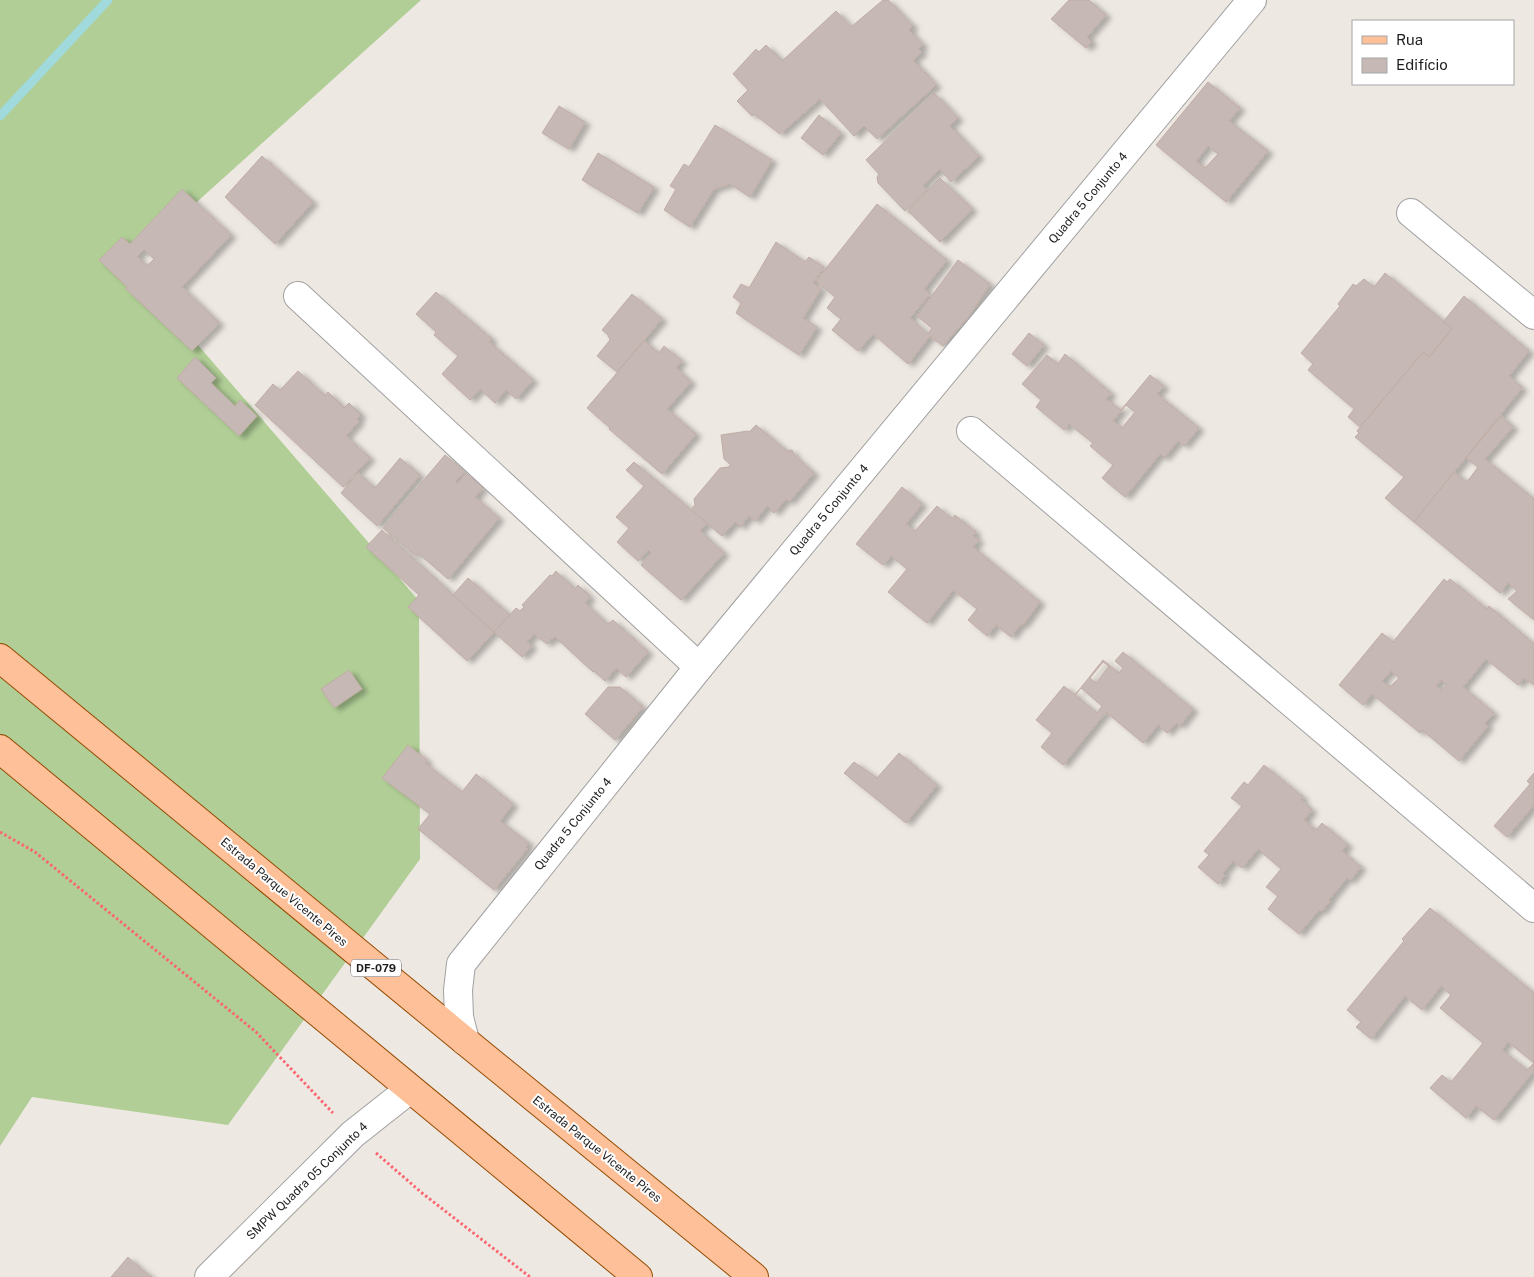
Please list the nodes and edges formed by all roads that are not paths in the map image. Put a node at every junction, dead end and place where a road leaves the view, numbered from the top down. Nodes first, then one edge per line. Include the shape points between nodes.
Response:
1 (1252, 0) edge
2 (1411, 213) dead end
3 (298, 296) dead end
4 (1534, 315) edge
5 (971, 431) dead end
6 (0, 658) edge
7 (699, 667) junction
8 (0, 749) edge
9 (1534, 908) edge
10 (464, 1041) junction
11 (410, 1089) junction
12 (209, 1277) edge
13 (638, 1277) edge
14 (754, 1277) edge

1 - 7 street, Quadra 5 Conjunto 4
2 - 4 street
3 - 7 street
5 - 9 street
6 - 10 main road, Estrada Parque Vicente Pires / DF-079
7 - 10 street, Quadra 5 Conjunto 4 via 461,964 459,1017
8 - 11 main road
10 - 14 main road, Estrada Parque Vicente Pires / DF-079
11 - 12 street, SMPW Quadra 05 Conjunto 4 via 353,1134
11 - 13 main road

